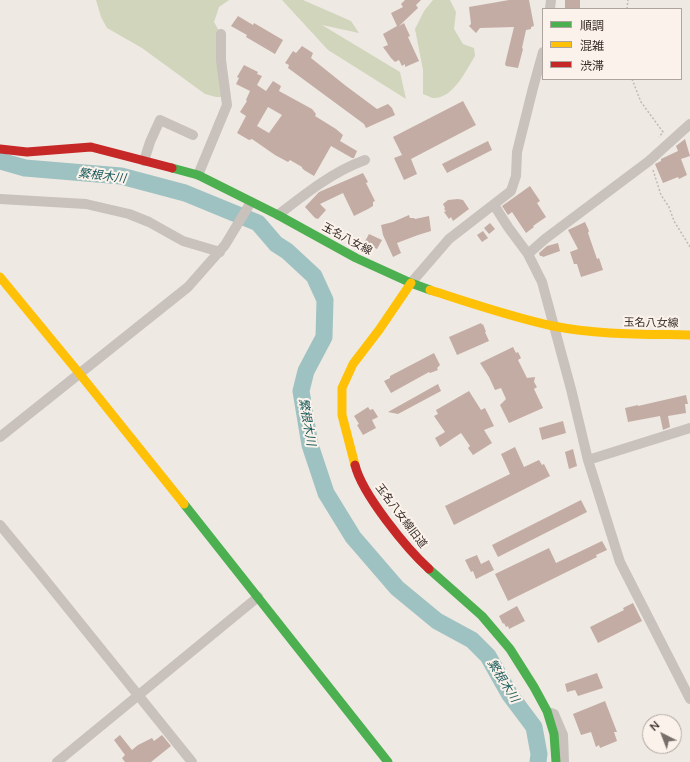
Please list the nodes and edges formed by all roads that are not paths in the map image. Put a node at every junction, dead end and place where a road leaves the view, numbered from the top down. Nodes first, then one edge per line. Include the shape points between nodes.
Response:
1 (221, 34) dead end
2 (542, 56) edge
3 (690, 124) edge
4 (193, 134) dead end
5 (0, 149) edge
6 (365, 160) dead end
7 (144, 161) junction
8 (198, 175) junction
9 (0, 199) edge
10 (494, 205) junction
11 (248, 206) junction
12 (278, 215) junction
13 (222, 249) junction
14 (528, 254) junction
15 (0, 277) edge
16 (411, 283) junction
17 (554, 326) junction
18 (690, 336) edge
19 (79, 373) junction
20 (690, 428) edge
21 (0, 437) edge
22 (588, 460) junction
23 (0, 525) edge
24 (258, 597) junction
25 (138, 695) junction
26 (690, 699) edge
27 (548, 711) junction
28 (56, 762) edge
29 (192, 762) edge
30 (388, 762) edge
31 (556, 762) edge
32 (564, 762) edge

1 - 8 street via 221,60 227,105
2 - 10 street via 517,152 516,176 511,191
3 - 14 street via 649,161
4 - 7 street via 160,120
5 - 7 street, 玉名八女線 via 27,152 90,147
6 - 12 street via 333,175
7 - 8 street, 玉名八女線
8 - 11 street, 玉名八女線
9 - 13 street via 86,204 129,214 183,241
10 - 14 street
10 - 16 street via 449,239
11 - 12 street, 玉名八女線
11 - 13 street
12 - 16 street, 玉名八女線 via 356,258
13 - 19 street via 188,287
14 - 17 street via 542,282
15 - 19 street
16 - 17 street, 玉名八女線 via 484,308
16 - 27 street, 玉名八女線旧道 via 380,330 353,364 342,388 342,415 356,468 371,497 418,559 482,616 510,649
17 - 18 street, 玉名八女線 via 617,334
17 - 22 street
19 - 21 street
19 - 24 street
20 - 22 street
22 - 26 street via 620,562
23 - 25 street
24 - 25 street
24 - 30 street
25 - 28 street
25 - 29 street
27 - 31 street, 玉名八女線旧道 via 554,734
27 - 32 street via 554,714 563,735

